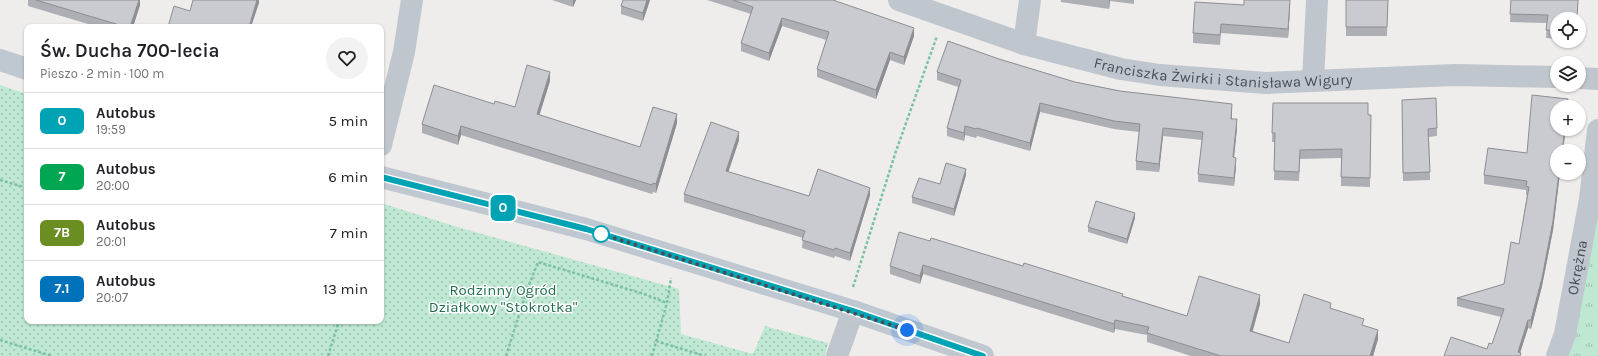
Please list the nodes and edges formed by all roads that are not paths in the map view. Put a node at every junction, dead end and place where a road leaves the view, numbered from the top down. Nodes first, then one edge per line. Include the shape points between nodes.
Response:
1 (412, 0) edge
2 (899, 0) edge
3 (1030, 0) edge
4 (1317, 0) edge
5 (1024, 44) junction
6 (0, 60) edge
7 (24, 68) edge
8 (1550, 77) edge
9 (1586, 78) edge
10 (1598, 79) edge
11 (1313, 81) junction
12 (1598, 130) edge
13 (384, 133) edge
14 (384, 178) edge
15 (852, 302) junction
16 (837, 356) edge
17 (983, 356) edge
18 (1557, 356) edge

1 - 13 street via 404,52
2 - 5 street, Franciszka Żwirki i Stanisława Wigury
3 - 5 street
4 - 11 street
5 - 11 street, Franciszka Żwirki i Stanisława Wigury via 1121,69 1160,75 1266,83
6 - 7 street
8 - 11 street, Franciszka Żwirki i Stanisława Wigury via 1455,75
9 - 10 street
12 - 18 street, Okrężna via 1590,199 1565,334
14 - 15 street via 586,229 678,257
15 - 16 street
15 - 17 street

